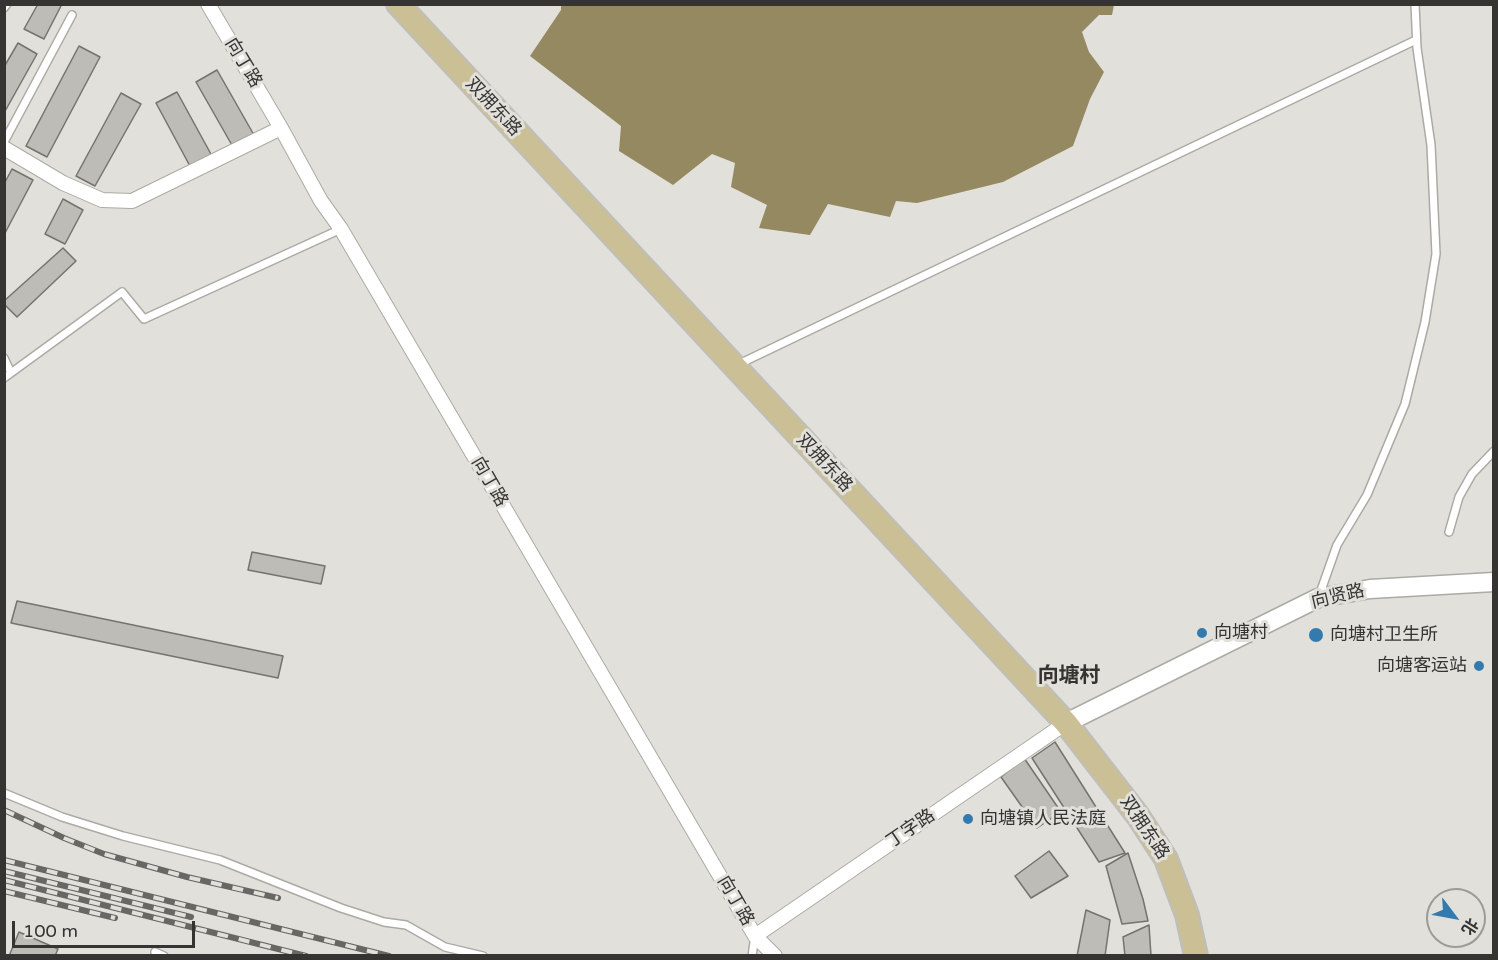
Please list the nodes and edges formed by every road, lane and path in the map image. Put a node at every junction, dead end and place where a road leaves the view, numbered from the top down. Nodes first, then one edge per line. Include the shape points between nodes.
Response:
1 (208, 4) edge
2 (398, 4) edge
3 (1415, 4) edge
4 (72, 15) dead end
5 (1416, 40) junction
6 (281, 128) junction
7 (5, 146) edge
8 (340, 229) junction
9 (4, 358) edge
10 (735, 366) junction
11 (8, 375) edge
12 (1494, 451) edge
13 (1449, 532) dead end
14 (1494, 582) edge
15 (1318, 598) junction
16 (1066, 723) junction
17 (4, 793) edge
18 (755, 936) junction
19 (155, 952) dead end
20 (164, 956) edge
21 (483, 956) edge
22 (752, 956) edge
23 (775, 956) edge
24 (1196, 956) edge

1 - 6 street, 向丁路
2 - 10 main road, 双拥东路
3 - 5 lane
4 - 7 lane
5 - 10 lane
5 - 15 lane via 1431,145 1436,254 1425,322 1405,404 1367,495 1337,545
6 - 7 street via 132,201 102,200 63,183
6 - 8 street, 向丁路
8 - 11 lane via 144,319 122,292
8 - 18 street, 向丁路
9 - 11 lane
10 - 16 main road, 双拥东路
12 - 13 lane via 1459,496
14 - 15 street, 向贤路 via 1370,589
15 - 16 street, 向贤路
16 - 18 street, 丁字路
16 - 24 main road, 双拥东路 via 1166,859 1187,915
17 - 21 lane via 123,836 220,860 341,908 406,925 446,947
18 - 22 lane
18 - 23 street, 向丁路
19 - 20 lane

